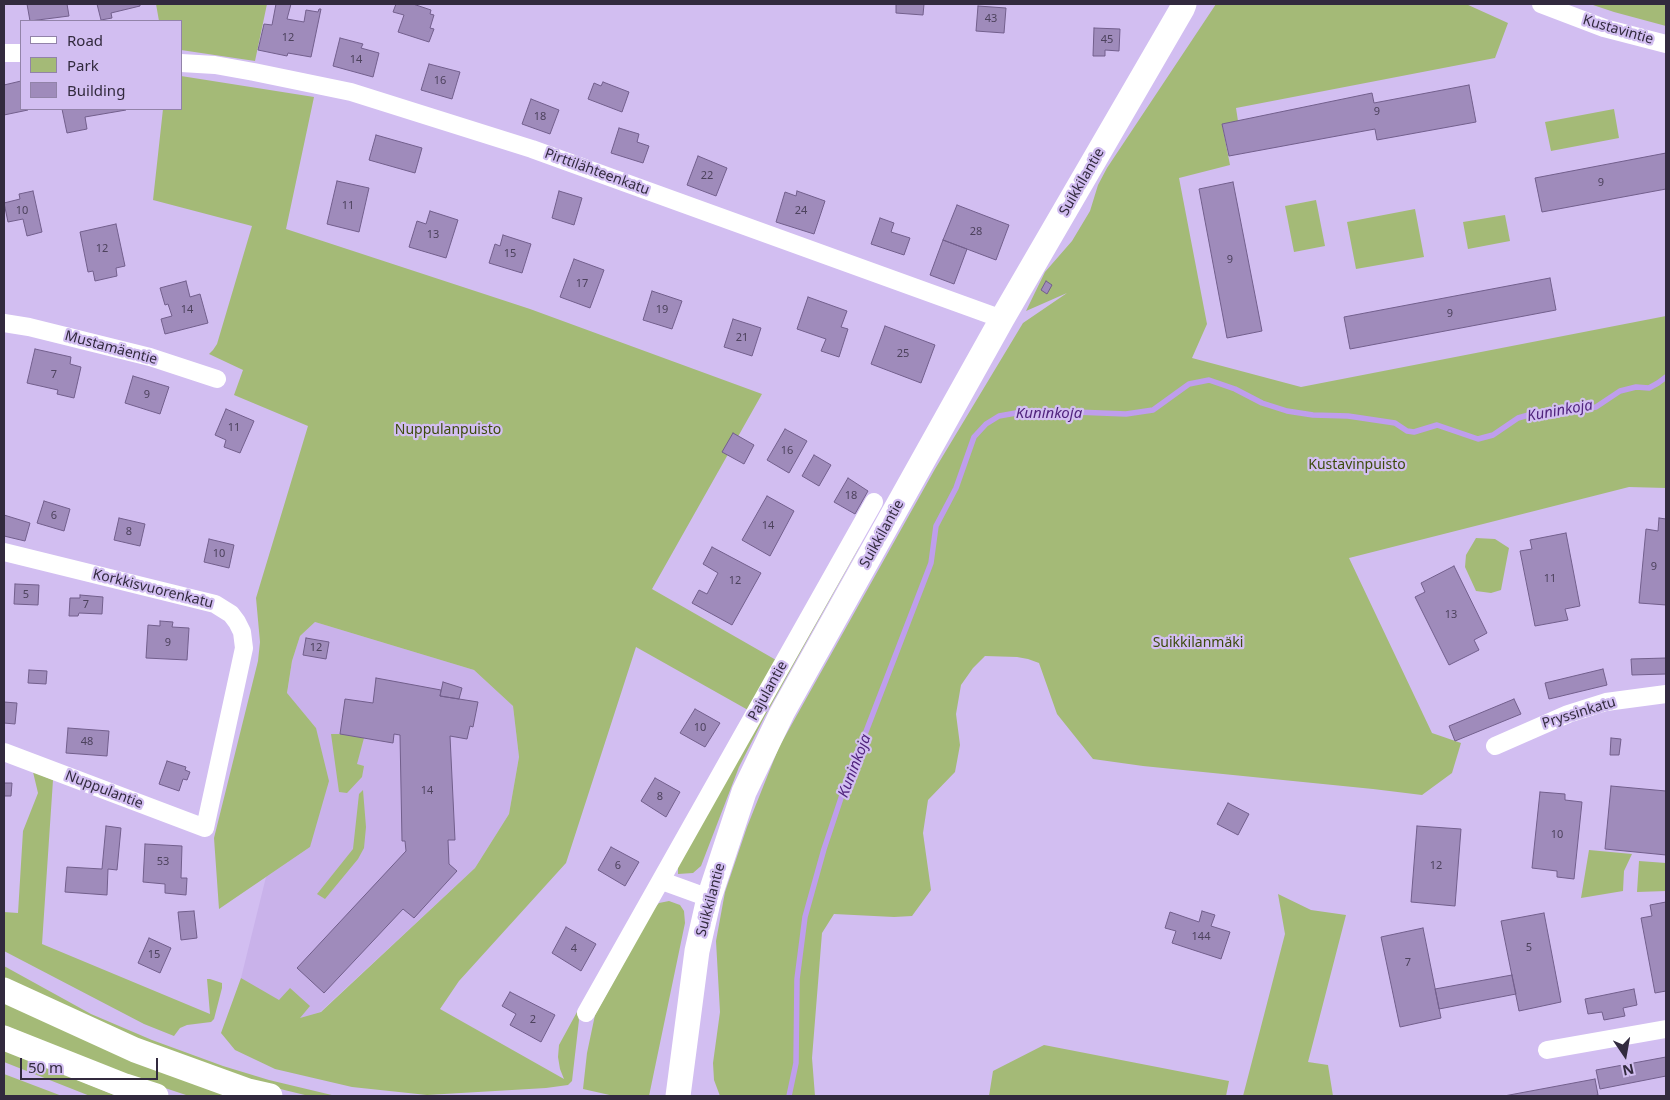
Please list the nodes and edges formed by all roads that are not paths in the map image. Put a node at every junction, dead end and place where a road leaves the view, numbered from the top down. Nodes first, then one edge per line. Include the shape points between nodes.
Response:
1 (1543, 4) edge
2 (1182, 5) edge
3 (1666, 44) edge
4 (4, 53) edge
5 (20, 53) edge
6 (182, 63) edge
7 (1002, 319) junction
8 (4, 324) edge
9 (217, 379) dead end
10 (874, 502) dead end
11 (4, 552) edge
12 (1666, 694) edge
13 (1495, 746) dead end
14 (4, 752) edge
15 (205, 828) joint
16 (662, 881) junction
17 (709, 898) junction
18 (4, 990) edge
19 (586, 1013) dead end
20 (1666, 1028) edge
21 (4, 1038) edge
22 (1547, 1050) dead end
23 (156, 1096) edge
24 (270, 1096) edge
25 (678, 1096) edge

1 - 3 street, Kustavintie via 1604,28
2 - 7 main road, Suikkilantie
4 - 5 street
6 - 7 street, Pirttilähteenkatu via 215,65 351,92 513,143
7 - 17 main road, Suikkilantie via 782,713 744,792
8 - 9 street, Mustamäentie via 29,327 150,357
10 - 16 street, Pajulantie
11 - 15 street, Korkkisvuorenkatu via 215,604 231,614 242,632 244,648
12 - 13 street, Pryssinkatu via 1606,702 1568,714
14 - 15 street, Nuppulantie
16 - 17 street
16 - 19 street, Pajulantie
17 - 25 main road, Suikkilantie via 697,951
18 - 24 main road via 135,1050
20 - 22 street
21 - 23 main road

